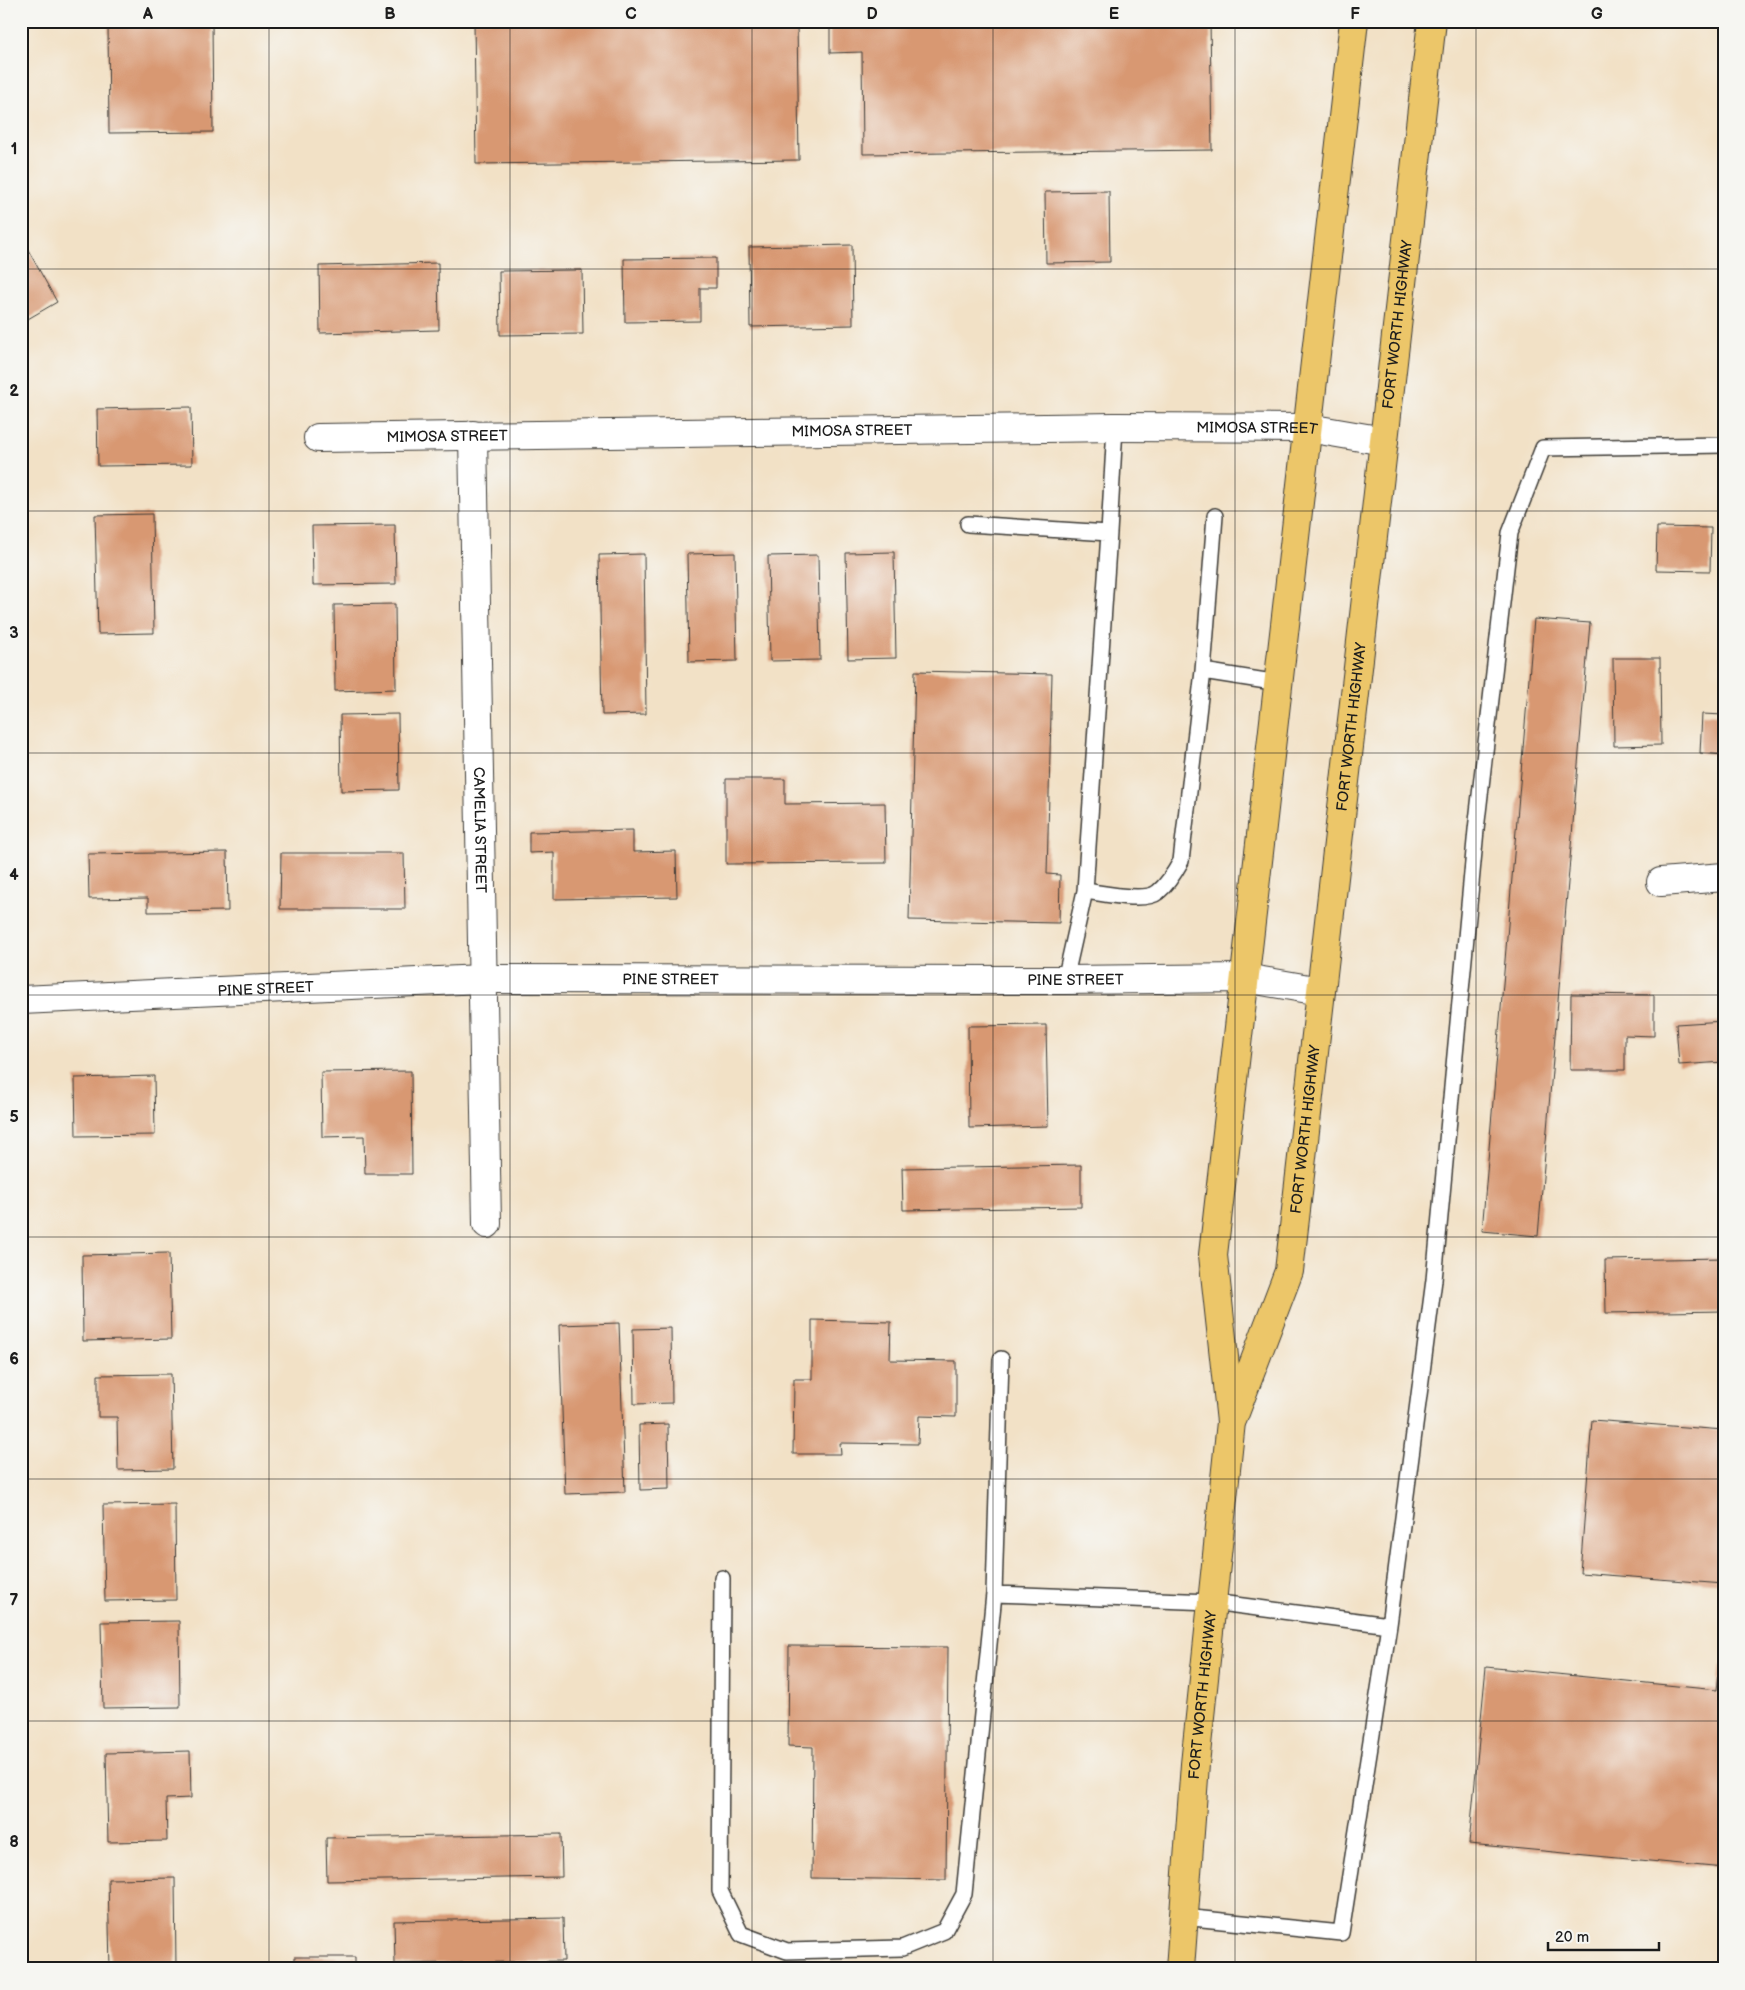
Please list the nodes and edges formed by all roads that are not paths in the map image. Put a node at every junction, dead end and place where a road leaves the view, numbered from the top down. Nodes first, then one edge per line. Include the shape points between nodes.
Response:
1 (1354, 21) edge
2 (1432, 21) edge
3 (1114, 427) junction
4 (1308, 428) junction
5 (473, 435) junction
6 (318, 438) dead end
7 (1384, 441) junction
8 (1724, 445) edge
9 (1215, 516) dead end
10 (968, 524) dead end
11 (1109, 533) junction
12 (1203, 671) junction
13 (1279, 683) junction
14 (1724, 877) edge
15 (1661, 882) dead end
16 (1084, 891) junction
17 (1245, 978) junction
18 (482, 979) junction
19 (1065, 980) junction
20 (1320, 991) junction
21 (21, 1000) edge
22 (487, 1224) dead end
23 (1001, 1359) dead end
24 (1232, 1422) junction
25 (722, 1578) dead end
26 (994, 1594) junction
27 (1212, 1602) junction
28 (1389, 1625) junction
29 (1183, 1917) junction
30 (1180, 1969) edge

1 - 4 main road, FORT WORTH HIGHWAY
2 - 7 main road, FORT WORTH HIGHWAY
3 - 4 street, MIMOSA STREET
3 - 5 street, MIMOSA STREET
3 - 11 lane
4 - 7 street, MIMOSA STREET
4 - 13 main road, FORT WORTH HIGHWAY
5 - 6 street, MIMOSA STREET
5 - 18 street, CAMELIA STREET
7 - 20 main road, FORT WORTH HIGHWAY
8 - 28 lane via 1543,448 1510,533 1476,830 1434,1280
9 - 12 lane
10 - 11 lane
11 - 16 lane
12 - 13 lane
12 - 16 lane via 1181,861 1156,894 1131,898
13 - 17 main road, FORT WORTH HIGHWAY
14 - 15 street
16 - 19 lane
17 - 19 street, PINE STREET
17 - 20 street, PINE STREET
17 - 24 main road, FORT WORTH HIGHWAY via 1213,1255
18 - 19 street, PINE STREET
18 - 21 street, PINE STREET
18 - 22 street, CAMELIA STREET
20 - 24 main road, FORT WORTH HIGHWAY via 1289,1271
23 - 26 lane
24 - 27 main road, FORT WORTH HIGHWAY
25 - 26 lane via 720,1892 741,1934 787,1951 902,1948 944,1931 964,1894
26 - 27 lane
27 - 28 lane
27 - 29 main road, FORT WORTH HIGHWAY
28 - 29 lane via 1341,1933
29 - 30 main road, FORT WORTH HIGHWAY

